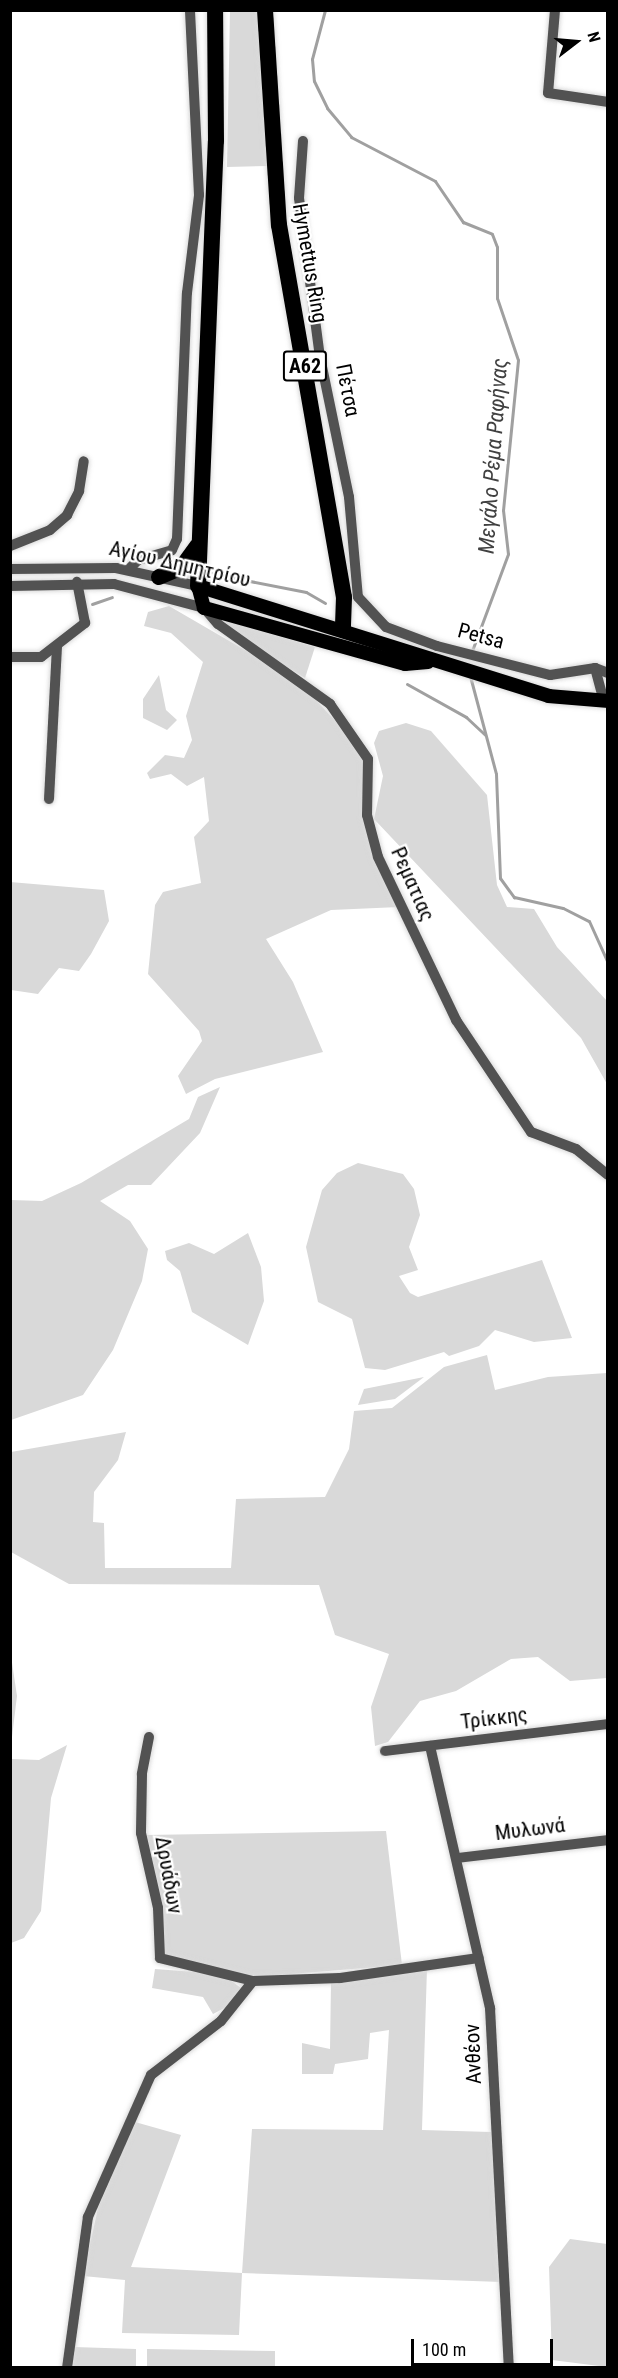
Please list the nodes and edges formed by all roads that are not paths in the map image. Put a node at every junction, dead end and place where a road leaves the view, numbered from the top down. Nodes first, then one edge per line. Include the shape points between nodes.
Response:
1 (190, 10) edge
2 (215, 10) edge
3 (265, 10) edge
4 (555, 10) edge
5 (608, 102) edge
6 (303, 141) dead end
7 (84, 461) dead end
8 (198, 542) junction
9 (10, 546) edge
10 (10, 569) edge
11 (128, 570) junction
12 (159, 577) junction
13 (77, 582) junction
14 (10, 586) edge
15 (198, 586) junction
16 (204, 608) junction
17 (343, 628) junction
18 (338, 645) junction
19 (57, 646) junction
20 (437, 646) joint
21 (10, 657) edge
22 (428, 662) junction
23 (603, 671) edge
24 (606, 700) edge
25 (49, 799) dead end
26 (608, 1175) edge
27 (608, 1724) edge
28 (149, 1737) dead end
29 (430, 1746) junction
30 (386, 1751) dead end
31 (608, 1840) edge
32 (457, 1858) junction
33 (479, 1958) junction
34 (253, 1981) junction
35 (67, 2367) edge
36 (509, 2367) edge

1 - 11 street via 199,195 188,285 177,539 172,550 138,560
2 - 8 highway via 216,151
3 - 17 highway, Hymettus Ring / Α62 via 279,225 344,597
4 - 5 street via 548,93
6 - 20 street, Πέτσα via 299,198 320,357 349,497 358,597 386,627
7 - 9 street via 79,491 67,515 50,530
8 - 12 highway via 188,562
8 - 15 highway
10 - 11 street, Αγίου Δημητρίου via 65,565
11 - 12 street, Αγίου Δημητρίου
12 - 15 street, Αγίου Δημητρίου
13 - 14 street, Αγίου Δημητρίου
13 - 16 street, Αγίου Δημητρίου via 132,587
13 - 19 street via 87,621
15 - 16 main road
15 - 17 main road, Αγίου Δημητρίου
16 - 18 main road
16 - 26 street, Ρεματιας via 218,624 318,693 355,735 370,766 367,815 378,857 456,1020 491,1065 531,1131 576,1149
17 - 18 main road
17 - 22 main road via 408,648
18 - 22 main road via 405,664
19 - 21 street via 41,657
19 - 25 street
20 - 23 street, Petsa via 537,673
22 - 24 main road, Petsa via 530,691
23 - 24 street, Petsa
27 - 29 street, Τρίκκης
28 - 34 street, Δρυάδων via 142,1774 141,1833 158,1908 158,1954 171,1965 224,1970
29 - 30 street, Τρίκκης
29 - 32 street, Ανθέον
31 - 32 street, Μυλωνά
32 - 33 street, Ανθέον
33 - 34 street via 340,1978
33 - 36 street, Ανθέον via 492,2041
34 - 35 street via 221,2021 151,2075 88,2217

